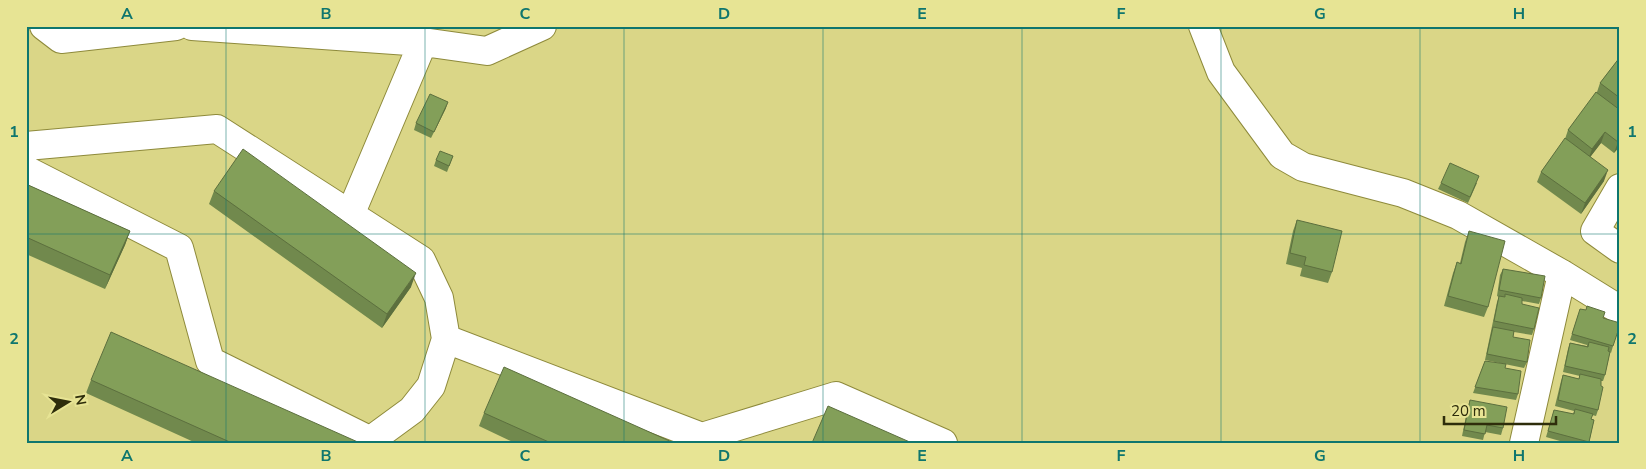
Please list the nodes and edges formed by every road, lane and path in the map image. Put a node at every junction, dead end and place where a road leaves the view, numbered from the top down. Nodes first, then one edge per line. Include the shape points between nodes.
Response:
1 (44, 26) edge
2 (176, 26) edge
3 (192, 26) edge
4 (542, 26) edge
5 (1203, 26) edge
6 (423, 42) junction
7 (26, 146) edge
8 (26, 170) edge
9 (1620, 188) edge
10 (350, 215) junction
11 (1620, 249) edge
12 (1562, 274) junction
13 (1620, 310) edge
14 (446, 338) junction
15 (373, 442) edge
16 (943, 443) edge
17 (1524, 443) edge

1 - 2 street via 61,39
3 - 6 street
4 - 6 street via 488,51
5 - 12 street via 1221,72 1282,154 1304,167 1403,193 1458,216
6 - 10 street
7 - 10 street via 217,129
8 - 15 street via 179,248 210,361
9 - 11 street via 1595,231
10 - 14 street via 421,260 439,298
12 - 13 street
12 - 17 street
14 - 15 street via 431,386 412,410
14 - 16 street via 702,437 836,396

